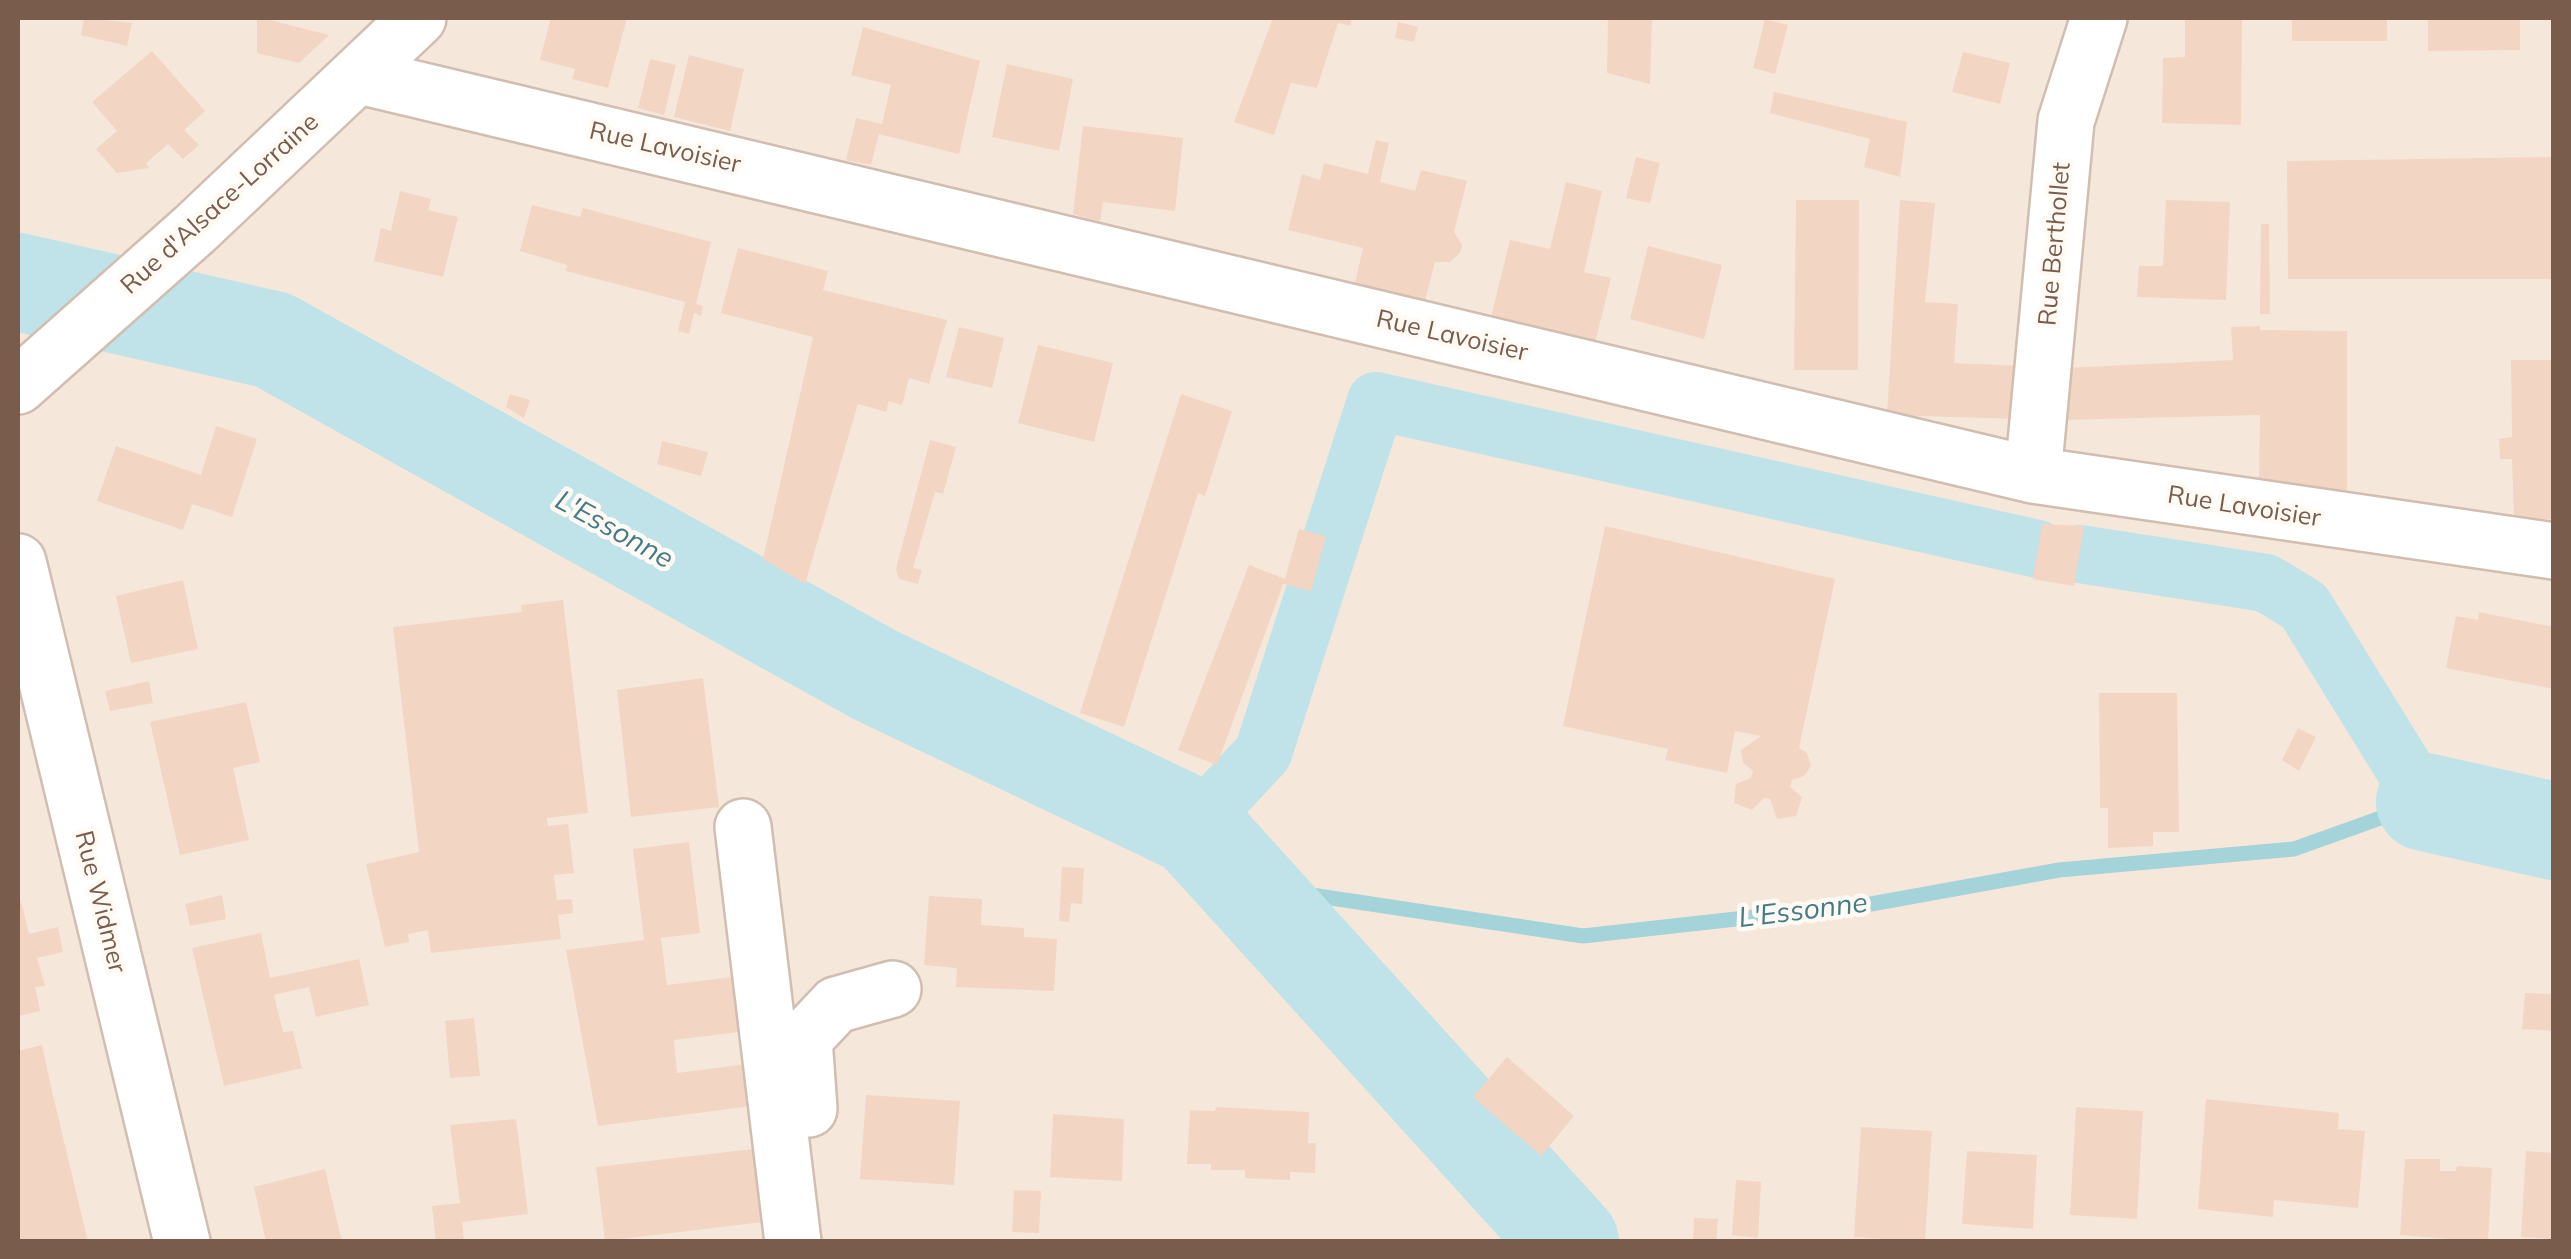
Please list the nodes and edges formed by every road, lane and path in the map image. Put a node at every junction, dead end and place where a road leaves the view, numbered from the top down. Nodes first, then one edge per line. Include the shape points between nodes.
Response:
1 (418, 18) edge
2 (2099, 18) edge
3 (360, 76) junction
4 (27, 377) edge
5 (2034, 475) junction
6 (2554, 552) edge
7 (18, 562) edge
8 (742, 827) dead end
9 (893, 990) dead end
10 (182, 1242) edge
11 (793, 1242) edge
12 (819, 1242) edge

1 - 3 street, Rue d'Alsace-Lorraine
2 - 5 street, Rue Berthollet via 2066,121
3 - 4 street, Rue d'Alsace-Lorraine
3 - 5 street, Rue Lavoisier
5 - 6 street, Rue Lavoisier
7 - 10 street, Rue Widmer
8 - 11 street
9 - 12 street via 836,1006 804,1039

